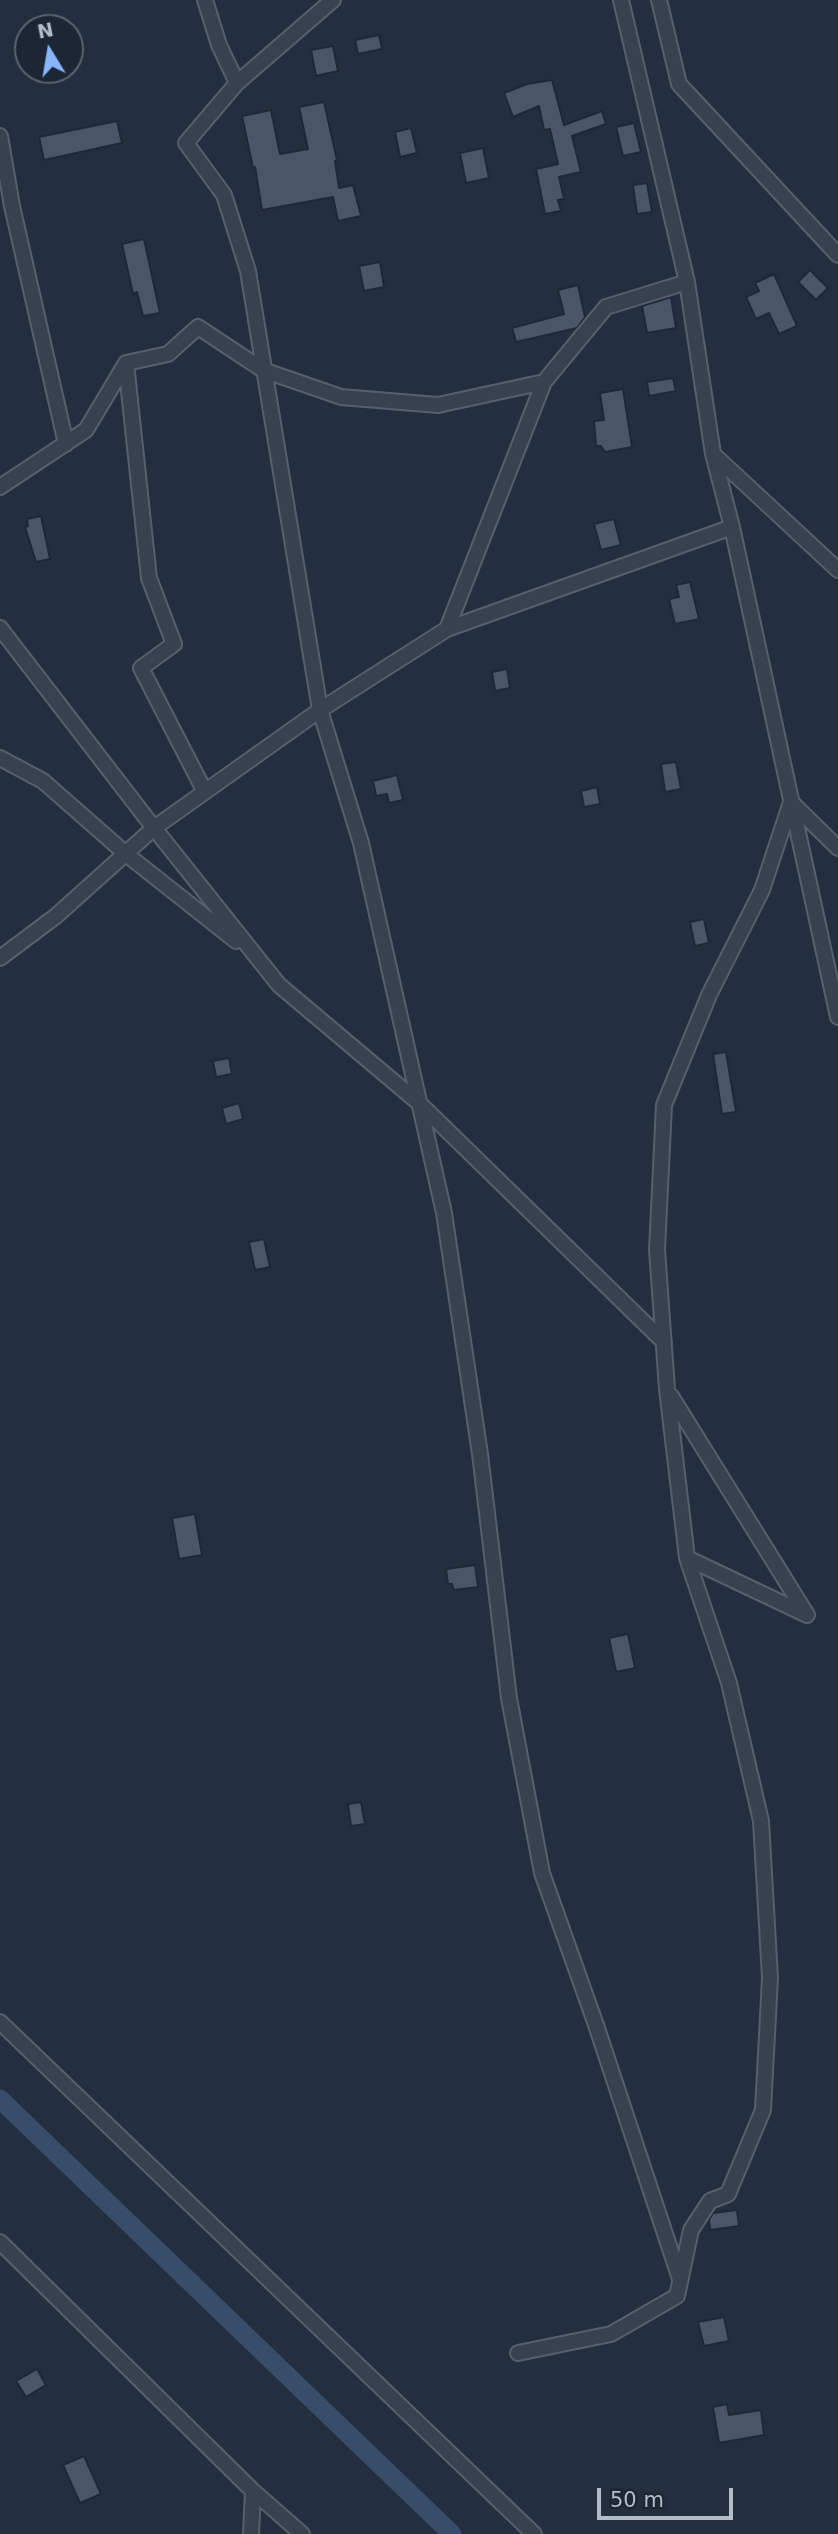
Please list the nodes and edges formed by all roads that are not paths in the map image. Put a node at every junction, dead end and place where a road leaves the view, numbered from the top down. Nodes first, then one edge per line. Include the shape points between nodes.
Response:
1 (205, 0) edge
2 (333, 0) edge
3 (621, 0) edge
4 (659, 0) edge
5 (237, 82) junction
6 (0, 136) edge
7 (838, 255) edge
8 (687, 282) junction
9 (126, 363) junction
10 (263, 370) junction
11 (544, 382) junction
12 (66, 444) junction
13 (713, 454) junction
14 (0, 487) edge
15 (732, 527) junction
16 (838, 570) edge
17 (0, 628) edge
18 (447, 629) junction
19 (320, 710) junction
20 (0, 758) edge
21 (205, 792) junction
22 (791, 802) junction
23 (154, 828) junction
24 (838, 848) edge
25 (125, 854) junction
26 (257, 957) junction
27 (0, 958) edge
28 (838, 1017) edge
29 (419, 1103) junction
30 (664, 1342) junction
31 (667, 1390) junction
32 (687, 1558) junction
33 (0, 2022) edge
34 (0, 2242) edge
35 (680, 2279) junction
36 (518, 2353) dead end
37 (253, 2491) junction
38 (251, 2534) edge
39 (302, 2534) edge
40 (534, 2534) edge

1 - 5 street via 219,46
2 - 5 street
3 - 8 street
4 - 7 street via 678,84
5 - 10 street via 186,143 224,195 248,271
6 - 12 street
8 - 11 street via 606,307
8 - 13 street
9 - 10 street via 168,354 198,327
9 - 12 street via 86,430
9 - 21 street via 149,578 174,644 141,668
10 - 11 street via 341,397 438,405
10 - 19 street
11 - 18 street
12 - 14 street
13 - 15 street
13 - 16 street
15 - 18 street
15 - 22 street
17 - 23 street
18 - 19 street
19 - 21 street
19 - 29 street via 361,843
20 - 25 street via 43,781
21 - 23 street
22 - 24 street
22 - 28 street
22 - 30 street via 762,890 709,995 664,1105 657,1250
23 - 25 street
23 - 26 street
25 - 26 street
25 - 27 street via 56,916
26 - 29 street via 279,985
29 - 30 street
29 - 35 street via 444,1213 480,1454 509,1698 542,1873
30 - 31 street
31 - 32 street
31 - 32 street via 807,1615
32 - 35 street via 729,1683 761,1821 771,1978 764,2110 728,2194 710,2201 691,2230
33 - 40 street
34 - 37 street
35 - 36 street via 677,2296 611,2334
37 - 38 street
37 - 39 street

